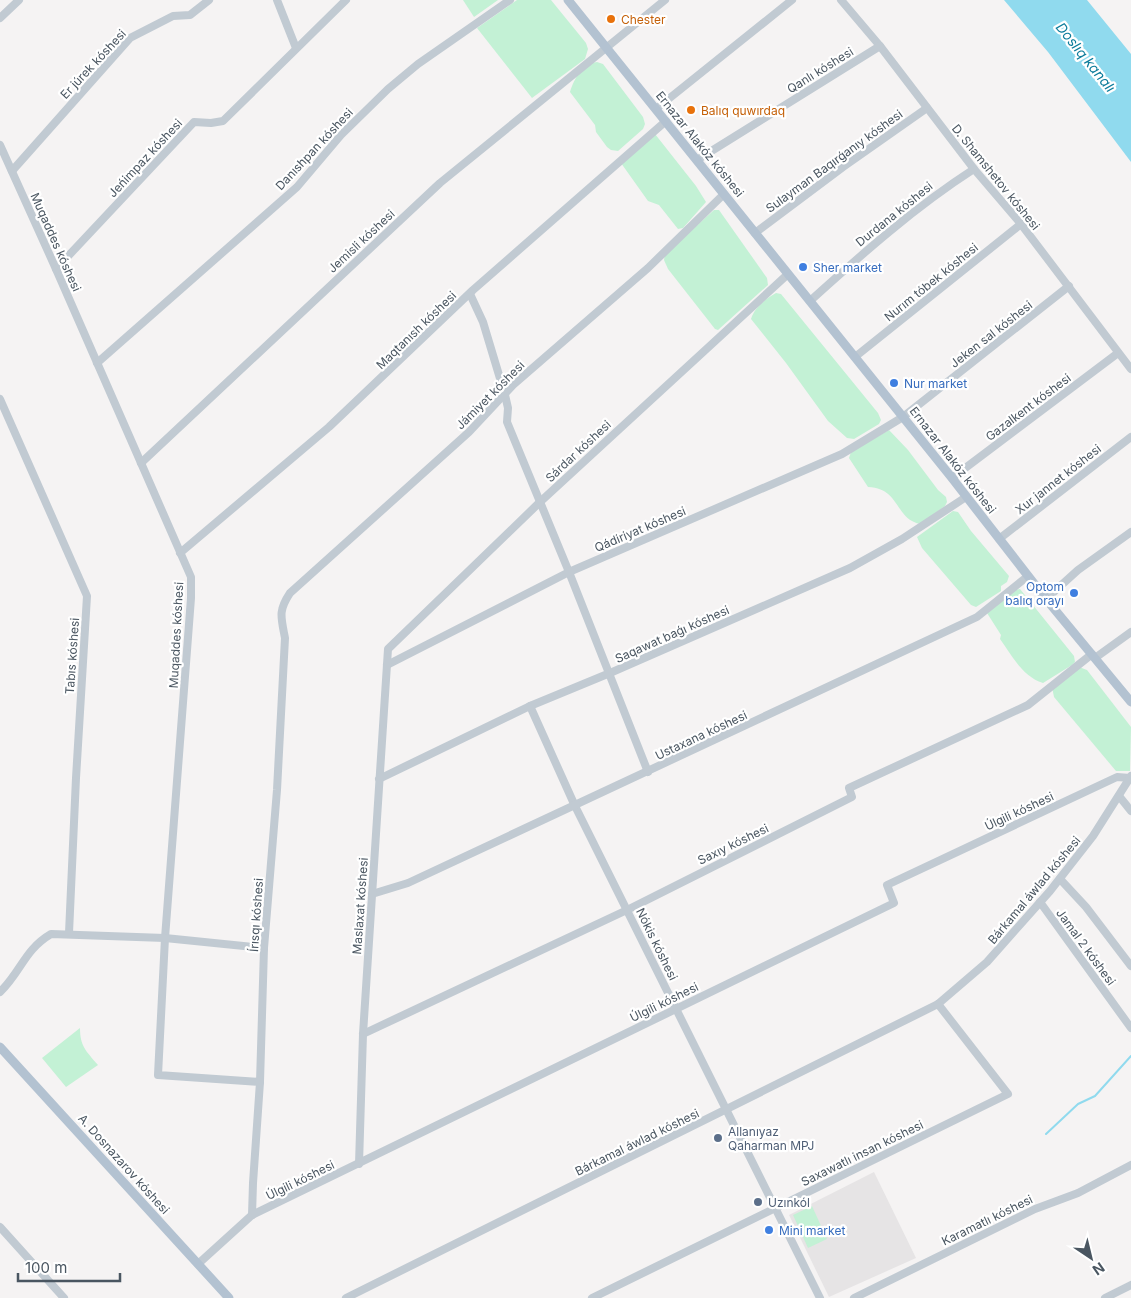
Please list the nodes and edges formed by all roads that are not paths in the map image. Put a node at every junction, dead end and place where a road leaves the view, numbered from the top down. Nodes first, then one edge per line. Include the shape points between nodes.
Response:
1 (19, 0) edge
2 (209, 0) edge
3 (278, 0) edge
4 (346, 0) edge
5 (510, 0) edge
6 (568, 0) edge
7 (665, 0) edge
8 (792, 0) edge
9 (841, 0) edge
10 (0, 18) edge
11 (880, 46) junction
12 (296, 48) junction
13 (607, 48) junction
14 (927, 108) junction
15 (656, 109) junction
16 (666, 121) junction
17 (0, 146) edge
18 (697, 160) junction
19 (974, 169) junction
20 (12, 172) junction
21 (724, 194) junction
22 (1021, 224) junction
23 (755, 233) junction
24 (56, 270) junction
25 (788, 274) junction
26 (1069, 286) junction
27 (470, 294) junction
28 (810, 301) junction
29 (1118, 353) junction
30 (855, 358) junction
31 (97, 363) junction
32 (1131, 370) edge
33 (505, 395) junction
34 (0, 399) edge
35 (903, 417) junction
36 (1131, 437) edge
37 (141, 463) junction
38 (952, 478) junction
39 (966, 497) junction
40 (540, 502) junction
41 (1131, 532) edge
42 (1000, 539) junction
43 (180, 553) junction
44 (569, 572) junction
45 (1028, 576) junction
46 (1046, 599) junction
47 (281, 617) joint
48 (1131, 632) edge
49 (388, 649) joint
50 (1094, 656) junction
51 (387, 665) junction
52 (610, 673) junction
53 (1130, 698) edge
54 (530, 706) junction
55 (648, 772) junction
56 (1131, 777) edge
57 (379, 779) junction
58 (1119, 796) junction
59 (576, 806) junction
60 (1131, 811) edge
61 (1060, 879) junction
62 (372, 894) junction
63 (1040, 902) junction
64 (627, 910) junction
65 (68, 933) junction
66 (165, 938) junction
67 (264, 948) junction
68 (1131, 966) edge
69 (0, 992) edge
70 (938, 1004) junction
71 (676, 1009) junction
72 (1131, 1028) edge
73 (363, 1034) junction
74 (0, 1047) edge
75 (260, 1082) junction
76 (727, 1110) junction
77 (359, 1164) junction
78 (1131, 1165) edge
79 (775, 1208) junction
80 (252, 1215) junction
81 (0, 1227) edge
82 (198, 1264) junction
83 (1131, 1285) edge
84 (64, 1298) edge
85 (229, 1298) edge
86 (346, 1298) edge
87 (592, 1298) edge
88 (820, 1298) edge
89 (854, 1298) edge
90 (1105, 1298) edge

1 - 10 street
2 - 20 street, Er júrek kóshesi via 190,15 174,16 130,38
3 - 12 street
4 - 12 street, Jeńimpaz kóshesi
5 - 31 street, Danıshpan kóshesi via 418,64 388,89 341,135 297,187
6 - 13 main road, Ernazar Alakóz kóshesi
7 - 13 street, Jemisli kóshesi
8 - 15 street
9 - 11 street, D. Shamshetov kóshesi
11 - 14 street, D. Shamshetov kóshesi
11 - 18 street, Qanlı kóshesi
12 - 24 street, Jeńimpaz kóshesi via 223,121 194,122
13 - 15 main road, Ernazar Alakóz kóshesi
13 - 37 street, Jemisli kóshesi via 440,183
14 - 19 street, D. Shamshetov kóshesi
14 - 23 street, Sulayman Baqırǵanıy kóshesi
15 - 16 main road, Ernazar Alakóz kóshesi
16 - 18 main road, Ernazar Alakóz kóshesi
16 - 27 street, Maqtanısh kóshesi
17 - 20 street, Muqaddes kóshesi
18 - 21 main road, Ernazar Alakóz kóshesi
19 - 22 street, D. Shamshetov kóshesi
19 - 28 street, Durdana kóshesi via 938,192
20 - 24 street, Muqaddes kóshesi
21 - 23 main road, Ernazar Alakóz kóshesi
21 - 33 street, Jámiyet kóshesi via 648,268
22 - 26 street, D. Shamshetov kóshesi
22 - 30 street, Nurım tóbek kóshesi
23 - 25 main road, Ernazar Alakóz kóshesi
24 - 31 street, Muqaddes kóshesi
25 - 28 main road, Ernazar Alakóz kóshesi
25 - 40 street, Sárdar kóshesi
26 - 29 street, D. Shamshetov kóshesi
26 - 35 street, Jeken sal kóshesi
27 - 33 street via 483,322
27 - 43 street, Maqtanısh kóshesi via 329,427
28 - 30 main road, Ernazar Alakóz kóshesi
29 - 32 street, D. Shamshetov kóshesi
29 - 38 street, Gazalkent kóshesi
30 - 35 main road, Ernazar Alakóz kóshesi
31 - 37 street, Muqaddes kóshesi
33 - 40 street via 507,422
33 - 47 street, Jámiyet kóshesi via 469,432 290,593 282,606
34 - 65 street, Tabıs kóshesi via 87,596
35 - 38 main road, Ernazar Alakóz kóshesi
35 - 44 street, Qádiriyat kóshesi via 842,454
36 - 42 street, Xur jannet kóshesi
37 - 43 street, Muqaddes kóshesi
38 - 39 main road, Ernazar Alakóz kóshesi
39 - 42 main road, Ernazar Alakóz kóshesi
39 - 52 street, Saqawat baǵı kóshesi via 850,568
40 - 44 street
40 - 49 street, Sárdar kóshesi
41 - 46 street via 1078,570
42 - 45 main road, Ernazar Alakóz kóshesi
43 - 66 street, Muqaddes kóshesi via 191,578 191,598
44 - 51 street, Qádiriyat kóshesi
44 - 52 street
45 - 46 main road, Ernazar Alakóz kóshesi
45 - 55 street, Ustaxana kóshesi via 977,617
46 - 50 main road, Ernazar Alakóz kóshesi
47 - 67 street, Írısqı kóshesi via 284,638 279,752
48 - 50 street, Saxıy kóshesi
49 - 51 street, Maslaxat kóshesi
50 - 53 main road, Ernazar Alakóz kóshesi
50 - 64 street, Saxıy kóshesi via 1028,704 849,788 852,797
51 - 57 street, Maslaxat kóshesi
52 - 54 street, Saqawat baǵı kóshesi
52 - 55 street
54 - 57 street, Saqawat baǵı kóshesi
54 - 59 street, Nókis kóshesi
55 - 59 street, Ustaxana kóshesi
56 - 58 street, Bárkamal áwlad kóshesi
56 - 71 street, Úlgili kóshesi via 1117,777 887,885 894,903
57 - 62 street, Maslaxat kóshesi
58 - 60 street
58 - 61 street, Bárkamal áwlad kóshesi via 1094,836
59 - 62 street, Ustaxana kóshesi via 408,883
59 - 64 street, Nókis kóshesi
61 - 63 street, Bárkamal áwlad kóshesi
61 - 68 street
62 - 73 street, Maslaxat kóshesi
63 - 70 street, Bárkamal áwlad kóshesi via 987,962
63 - 72 street, Jamal 2 kóshesi
64 - 71 street, Nókis kóshesi
64 - 73 street, Saxıy kóshesi
65 - 66 street
65 - 69 street via 51,934 40,940
66 - 67 street
66 - 75 street, Muqaddes kóshesi via 158,1075
67 - 75 street, Írısqı kóshesi
70 - 76 street, Bárkamal áwlad kóshesi
70 - 79 street, Saxawatlı insan kóshesi via 1008,1094
71 - 76 street, Nókis kóshesi
71 - 77 street, Úlgili kóshesi
73 - 77 street, Maslaxat kóshesi
74 - 82 main road, A. Dosnazarov kóshesi
75 - 80 street, Írısqı kóshesi
76 - 79 street, Nókis kóshesi
76 - 86 street, Bárkamal áwlad kóshesi
77 - 80 street, Úlgili kóshesi
78 - 89 street, Karamatlı kóshesi
79 - 87 street, Saxawatlı insan kóshesi
79 - 88 street, Nókis kóshesi
80 - 82 street, Úlgili kóshesi
81 - 84 street
82 - 85 main road, A. Dosnazarov kóshesi
83 - 90 street

